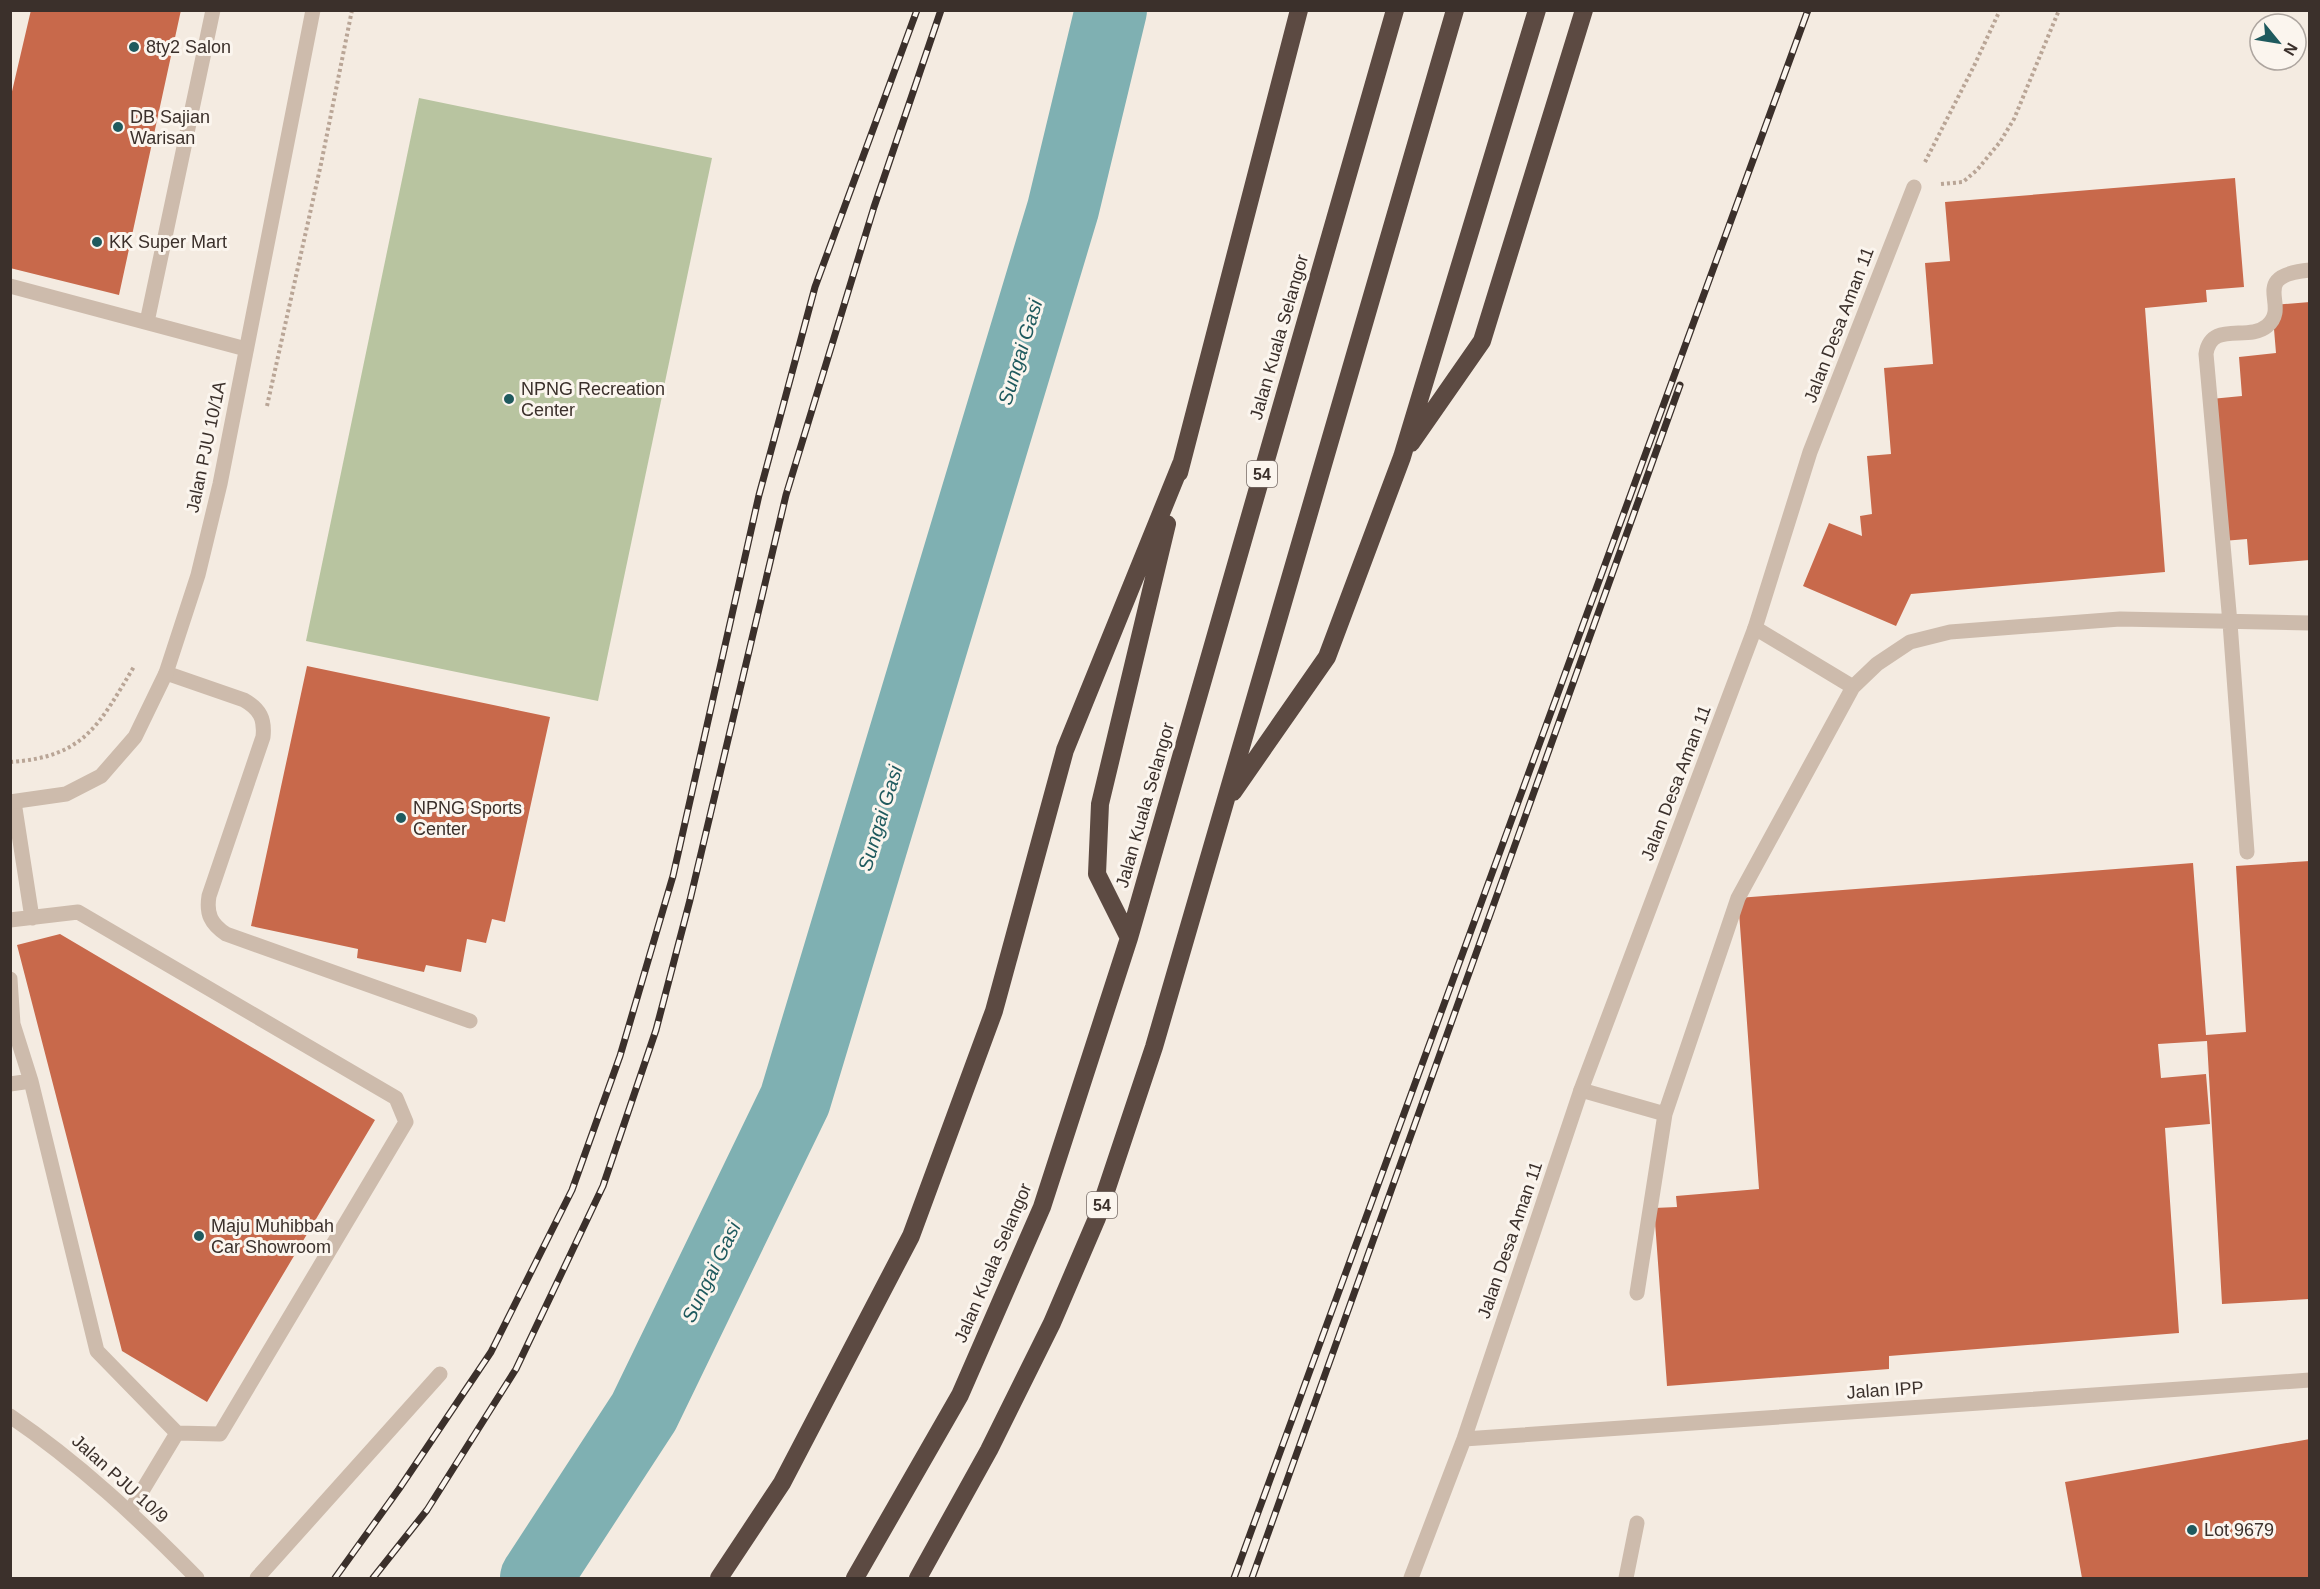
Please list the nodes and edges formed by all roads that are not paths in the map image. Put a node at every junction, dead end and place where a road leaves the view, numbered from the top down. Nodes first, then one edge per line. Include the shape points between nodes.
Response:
1 (213, 10) edge
2 (313, 10) edge
3 (1299, 10) edge
4 (1395, 10) edge
5 (1455, 10) edge
6 (1537, 10) edge
7 (1584, 10) edge
8 (1914, 187) road end
9 (2310, 270) edge
10 (10, 286) edge
11 (147, 322) junction
12 (246, 349) junction
13 (1402, 457) junction
14 (1181, 464) junction
15 (2230, 623) junction
16 (2310, 623) edge
17 (1755, 628) junction
18 (166, 673) junction
19 (1853, 687) junction
20 (12, 802) edge
21 (1224, 806) junction
22 (2247, 852) dead end
23 (32, 918) junction
24 (10, 921) edge
25 (1129, 938) junction
26 (10, 979) edge
27 (470, 1020) dead end
28 (31, 1081) junction
29 (10, 1084) edge
30 (1581, 1090) junction
31 (1665, 1114) junction
32 (1637, 1293) dead end
33 (440, 1374) dead end
34 (2310, 1380) edge
35 (10, 1416) edge
36 (177, 1433) junction
37 (1464, 1439) junction
38 (130, 1511) junction
39 (1637, 1523) dead end
40 (197, 1578) edge
41 (258, 1578) edge
42 (719, 1578) edge
43 (855, 1578) edge
44 (918, 1578) edge
45 (1411, 1578) edge
46 (1626, 1578) edge

1 - 11 street
2 - 12 street, Jalan PJU 10/1A
3 - 14 highway
4 - 25 highway, Jalan Kuala Selangor / 54
5 - 21 highway, 54
6 - 13 highway
7 - 13 highway via 1482,341
8 - 17 street, Jalan Desa Aman 11 via 1810,452
9 - 15 street via 2281,275 2276,282 2272,320 2266,327 2221,335 2207,345
10 - 11 street
11 - 12 street
12 - 18 street, Jalan PJU 10/1A via 198,575
13 - 21 highway via 1327,657
14 - 25 highway via 1100,804 1096,874
14 - 42 highway via 1065,750 994,1011 911,1236 782,1483
15 - 16 street
15 - 19 street via 2120,619 1950,632 1910,642 1877,664
15 - 22 street
17 - 19 street
17 - 30 street, Jalan Desa Aman 11
18 - 20 street, Jalan PJU 10/1A via 135,737 101,776 66,794
18 - 27 street via 244,700 262,714 263,737 209,896 209,918 216,927 226,934
19 - 31 street via 1738,898
20 - 23 street
21 - 44 highway, 54 via 1154,1047 1097,1218 1052,1323 989,1450
23 - 24 street
23 - 36 street via 78,912 396,1098 406,1122 220,1434
25 - 43 highway, Jalan Kuala Selangor / 54 via 1042,1207 960,1395
26 - 28 street via 13,1024
28 - 29 street
28 - 36 street via 97,1351
30 - 31 street
30 - 37 street, Jalan Desa Aman 11
31 - 32 street
33 - 41 street
34 - 37 street, Jalan IPP
35 - 38 street, Jalan PJU 10/9 via 54,1447
36 - 38 street
37 - 45 street, Jalan Desa Aman 11
38 - 40 street, Jalan PJU 10/9
39 - 46 street

